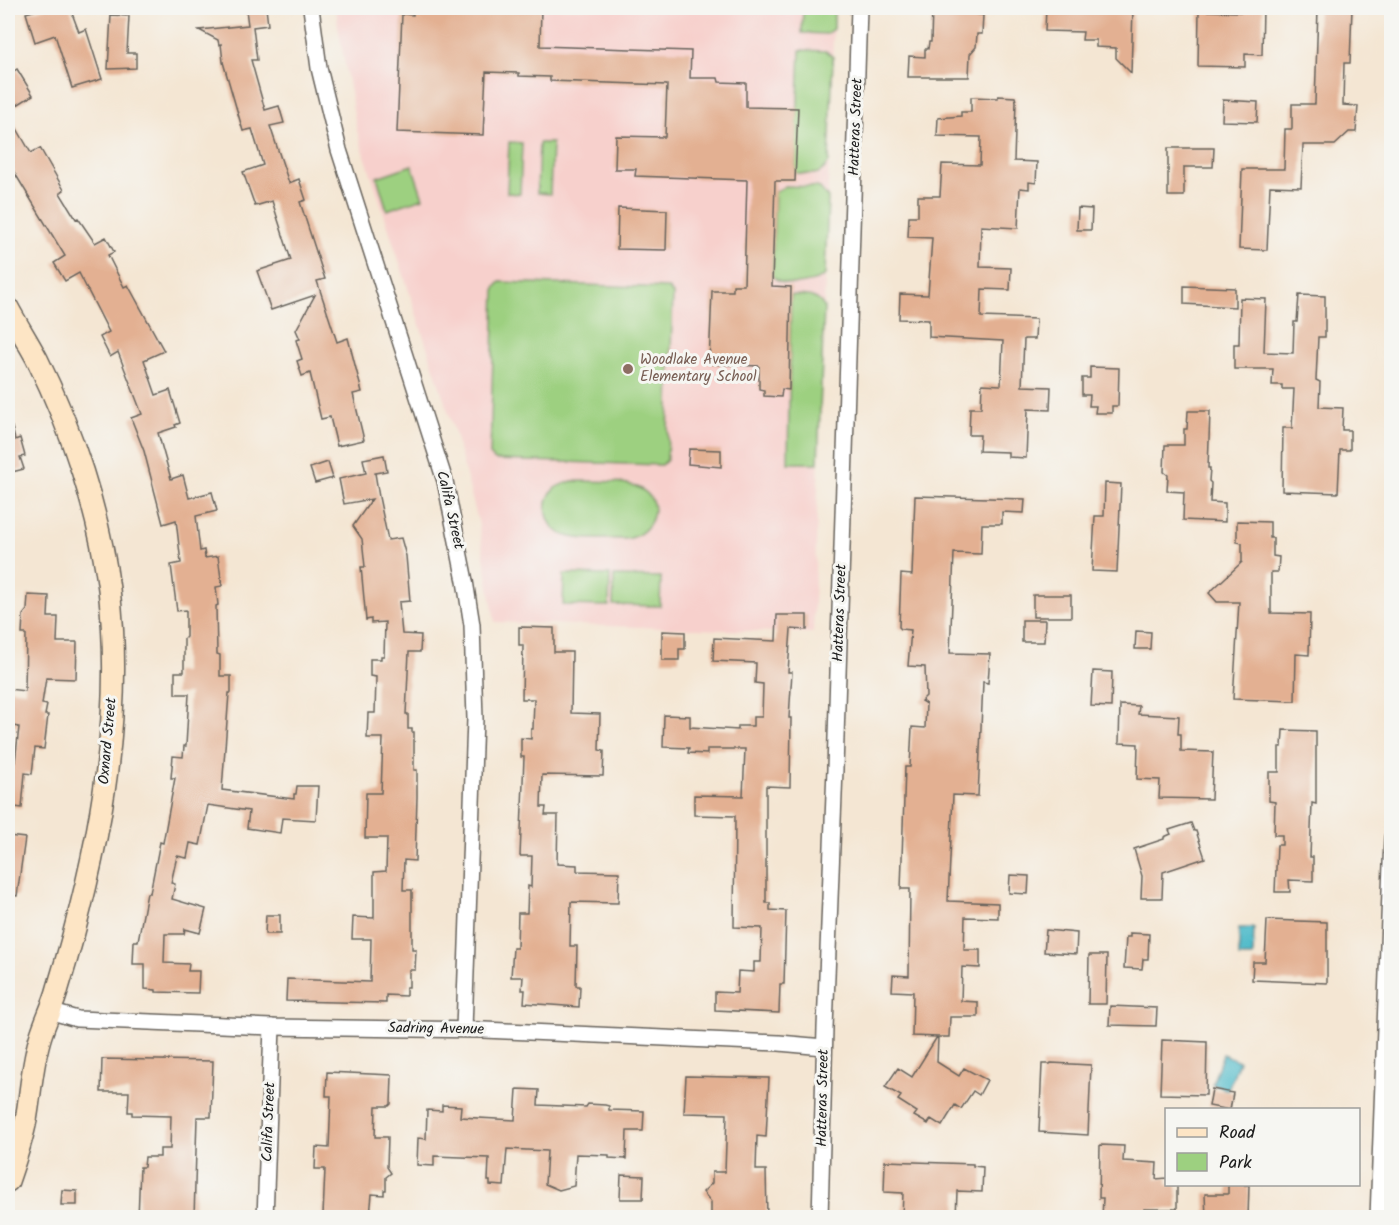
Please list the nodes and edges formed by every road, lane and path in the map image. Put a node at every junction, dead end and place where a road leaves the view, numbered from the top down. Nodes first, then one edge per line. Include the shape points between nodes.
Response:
1 (311, 8) edge
2 (860, 8) edge
3 (8, 308) edge
4 (1392, 837) edge
5 (49, 1011) junction
6 (272, 1027) junction
7 (464, 1029) junction
8 (824, 1047) junction
9 (8, 1181) edge
10 (265, 1218) edge
11 (820, 1218) edge
12 (1378, 1218) edge

1 - 7 street, Califa Street via 319,68 339,150 445,481 472,625 475,719
2 - 8 street, Hatteras Street
3 - 5 street, Oxnard Street via 37,359 63,419 90,498 108,588 113,659 111,736 101,808 83,898
4 - 12 street
5 - 6 street, Sadring Avenue via 78,1019
5 - 9 street, Oxnard Street via 40,1038 26,1123
6 - 7 street, Sadring Avenue
6 - 10 street, Califa Street
7 - 8 street, Sadring Avenue
8 - 11 street, Hatteras Street

